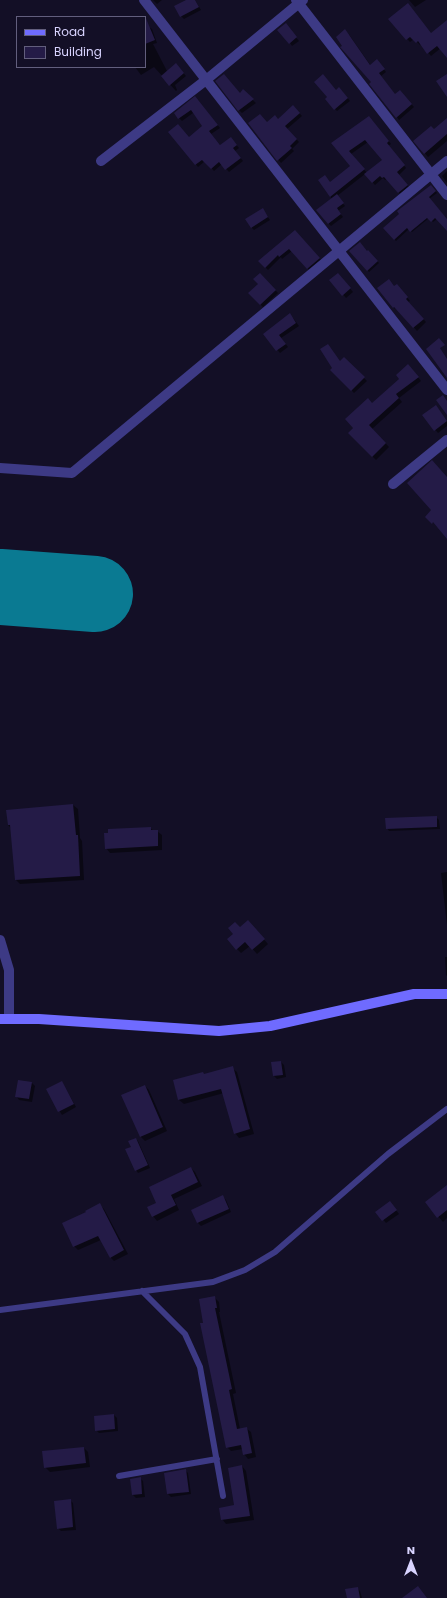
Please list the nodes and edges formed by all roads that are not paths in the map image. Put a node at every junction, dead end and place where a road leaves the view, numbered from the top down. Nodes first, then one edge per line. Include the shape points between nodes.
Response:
1 (144, 0) edge
2 (299, 1) edge
3 (206, 80) junction
4 (101, 161) dead end
5 (447, 161) edge
6 (431, 174) junction
7 (447, 195) edge
8 (339, 251) junction
9 (447, 390) edge
10 (447, 440) edge
11 (0, 468) edge
12 (393, 484) dead end
13 (0, 940) edge
14 (447, 994) edge
15 (4, 1019) edge
16 (447, 1109) edge
17 (142, 1291) junction
18 (0, 1310) edge
19 (217, 1459) junction
20 (119, 1476) dead end
21 (223, 1496) dead end

1 - 3 street
2 - 3 street
2 - 6 street
3 - 4 street
3 - 8 street
5 - 6 street
6 - 7 street
6 - 8 street
8 - 9 street
8 - 11 street via 72,473
10 - 12 street
13 - 15 street via 9,970
14 - 15 street via 414,994 270,1026 219,1031
16 - 17 lane via 388,1154 275,1252 245,1270 213,1282
17 - 18 lane
17 - 19 lane via 185,1334 200,1367
19 - 20 lane
19 - 21 lane

